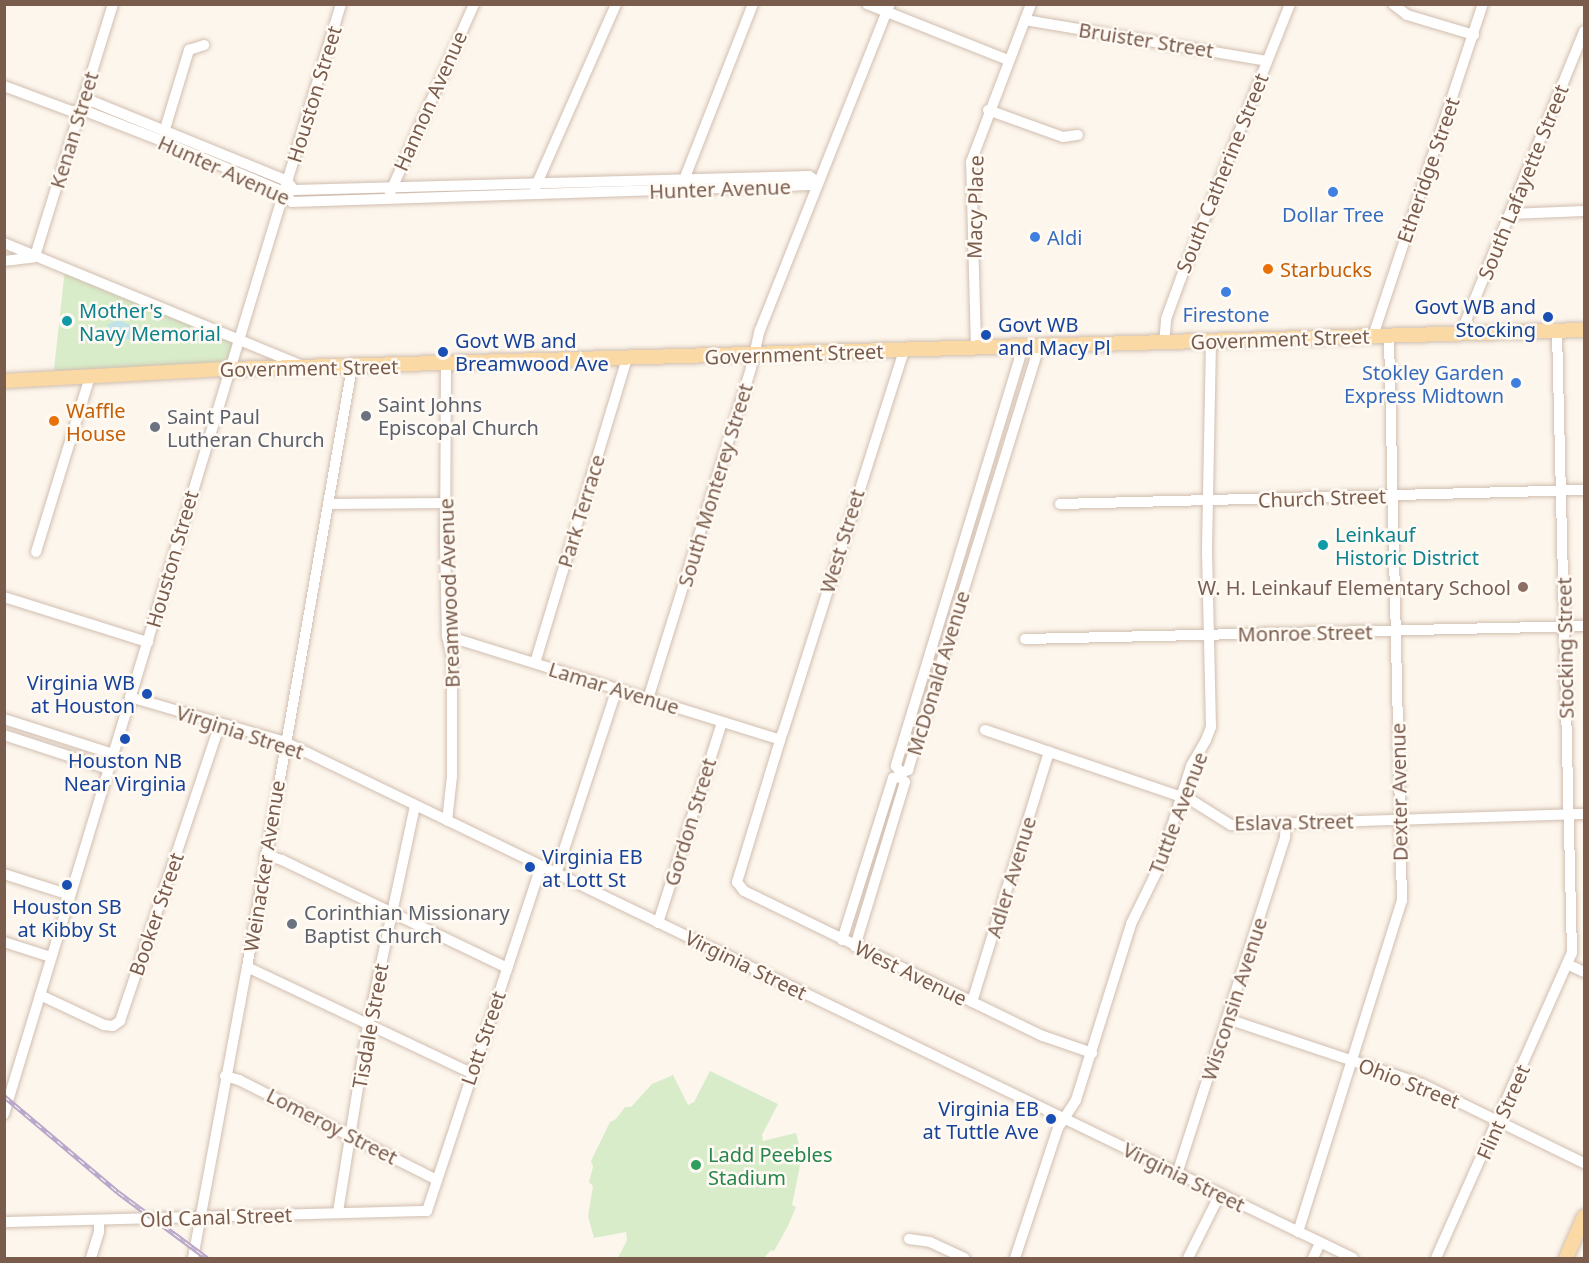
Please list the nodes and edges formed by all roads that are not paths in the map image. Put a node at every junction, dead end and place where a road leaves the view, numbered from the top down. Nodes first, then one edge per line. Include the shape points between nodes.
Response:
1 (113, 4) edge
2 (341, 4) edge
3 (474, 4) edge
4 (616, 4) edge
5 (753, 4) edge
6 (867, 4) edge
7 (1031, 4) edge
8 (1290, 4) edge
9 (1393, 4) edge
10 (1484, 4) edge
11 (888, 8) edge
12 (1025, 20) junction
13 (1584, 31) edge
14 (1473, 35) junction
15 (204, 45) dead end
16 (1008, 60) junction
17 (1267, 60) junction
18 (4, 86) edge
19 (84, 98) junction
20 (988, 110) junction
21 (80, 111) junction
22 (165, 129) junction
23 (1078, 135) dead end
24 (816, 181) junction
25 (682, 185) junction
26 (286, 187) junction
27 (535, 189) junction
28 (390, 194) junction
29 (1584, 211) edge
30 (1510, 214) junction
31 (4, 243) edge
32 (35, 256) junction
33 (4, 261) edge
34 (1584, 330) edge
35 (1557, 331) junction
36 (1461, 333) junction
37 (1389, 335) junction
38 (1372, 336) junction
39 (239, 340) junction
40 (1211, 342) junction
41 (1164, 344) junction
42 (1039, 346) junction
43 (1023, 347) junction
44 (976, 348) junction
45 (904, 350) junction
46 (754, 355) junction
47 (627, 359) junction
48 (446, 364) junction
49 (306, 367) junction
50 (352, 367) junction
51 (229, 369) junction
52 (90, 376) junction
53 (4, 381) edge
54 (1584, 490) edge
55 (1561, 491) junction
56 (1392, 496) junction
57 (1207, 501) junction
58 (445, 503) junction
59 (328, 504) junction
60 (1060, 504) dead end
61 (36, 552) dead end
62 (4, 597) edge
63 (1565, 626) junction
64 (1584, 626) edge
65 (1395, 630) junction
66 (1208, 635) junction
67 (447, 636) junction
68 (1025, 639) dead end
69 (148, 642) junction
70 (535, 663) junction
71 (617, 689) junction
72 (130, 697) junction
73 (648, 699) junction
74 (4, 719) edge
75 (722, 722) junction
76 (220, 723) junction
77 (985, 730) dead end
78 (4, 735) edge
79 (781, 736) junction
80 (285, 742) junction
81 (1049, 752) junction
82 (113, 754) junction
83 (108, 769) junction
84 (1181, 797) junction
85 (415, 806) junction
86 (1569, 814) junction
87 (1584, 814) edge
88 (1400, 820) junction
89 (447, 821) junction
90 (1286, 823) junction
91 (265, 855) junction
92 (541, 866) junction
93 (4, 874) edge
94 (556, 874) junction
95 (736, 882) joint
96 (70, 895) junction
97 (391, 912) junction
98 (658, 923) junction
99 (842, 940) junction
100 (4, 942) edge
101 (855, 946) junction
102 (51, 957) junction
103 (1569, 964) junction
104 (247, 966) junction
105 (507, 968) junction
106 (1584, 972) edge
107 (40, 995) junction
108 (972, 1002) junction
109 (1228, 1019) junction
110 (368, 1025) junction
111 (1092, 1053) junction
112 (1352, 1060) junction
113 (471, 1073) junction
114 (225, 1076) junction
115 (4, 1114) edge
116 (1065, 1118) junction
117 (1499, 1120) junction
118 (351, 1136) junction
119 (1584, 1163) edge
120 (1178, 1174) junction
121 (437, 1180) junction
122 (1220, 1194) junction
123 (427, 1211) joint
124 (338, 1212) junction
125 (1584, 1217) edge
126 (200, 1218) junction
127 (99, 1221) junction
128 (4, 1222) edge
129 (1298, 1232) junction
130 (909, 1239) dead end
131 (1320, 1243) junction
132 (91, 1258) edge
133 (193, 1258) edge
134 (965, 1258) edge
135 (1015, 1258) edge
136 (1188, 1258) edge
137 (1313, 1258) edge
138 (1353, 1258) edge
139 (1436, 1258) edge
140 (1566, 1258) edge

1 - 19 street, Kenan Street
2 - 26 street, Houston Street
3 - 28 street, Hannon Avenue
4 - 27 street
5 - 25 street
6 - 11 street
7 - 12 street, Macy Place
8 - 17 street, South Catherine Street
9 - 14 street via 1407,15
10 - 14 street, Etheridge Street
11 - 16 street
11 - 24 street, South Monterey Street
12 - 16 street, Macy Place
12 - 17 street, Bruister Street
13 - 30 street, South Lafayette Street
14 - 38 street, Etheridge Street
15 - 22 street via 189,50
16 - 20 street, Macy Place
17 - 41 street, South Catherine Street via 1166,319
18 - 21 street, Hunter Avenue
19 - 21 street, Kenan Street
19 - 22 street, Hunter Avenue
20 - 23 street via 1063,137
20 - 44 street, Macy Place via 971,162
21 - 26 street, Hunter Avenue
21 - 32 street, Kenan Street
22 - 26 street, Hunter Avenue
24 - 25 street, Hunter Avenue via 809,176
24 - 46 street, South Monterey Street
25 - 27 street, Hunter Avenue
26 - 28 street, Hunter Avenue
26 - 39 street, Houston Street
27 - 28 street, Hunter Avenue
29 - 30 street
30 - 36 street, South Lafayette Street
31 - 32 street
32 - 33 street
32 - 39 street
34 - 35 main road, Government Street
35 - 36 main road, Government Street
35 - 55 street, Stocking Street
36 - 37 main road, Government Street
37 - 38 main road, Government Street
37 - 56 street, Dexter Avenue
38 - 40 main road, Government Street
39 - 49 street
39 - 51 street, Houston Street
40 - 41 main road, Government Street
40 - 57 street, Tuttle Avenue
41 - 42 main road, Government Street
42 - 43 main road, Government Street
42 - 43 street, McDonald Avenue via 908,770 901,773 896,766
43 - 44 main road, Government Street
44 - 45 main road, Government Street
45 - 46 main road, Government Street
45 - 79 street, West Street
46 - 47 main road, Government Street
46 - 73 street, South Monterey Street
47 - 48 main road, Government Street
47 - 70 street, Park Terrace
48 - 50 main road, Government Street
48 - 58 street, Breamwood Avenue
49 - 50 main road, Government Street
49 - 51 main road, Government Street
50 - 59 street, Weinacker Avenue
51 - 52 main road, Government Street
51 - 69 street, Houston Street
52 - 53 main road, Government Street
52 - 61 street
54 - 55 street, Church Street
55 - 56 street, Church Street
55 - 63 street, Stocking Street
56 - 57 street, Church Street
56 - 65 street, Dexter Avenue
57 - 60 street, Church Street
57 - 66 street, Tuttle Avenue
58 - 59 street
58 - 67 street, Breamwood Avenue
59 - 80 street, Weinacker Avenue
62 - 69 street
63 - 64 street, Monroe Street
63 - 65 street, Monroe Street
63 - 86 street, Stocking Street
65 - 66 street, Monroe Street
65 - 88 street, Dexter Avenue
66 - 68 street, Monroe Street
66 - 84 street, Tuttle Avenue via 1211,727 1191,766
67 - 70 street, Lamar Avenue
67 - 89 street, Breamwood Avenue via 452,657 452,776
69 - 72 street, Houston Street
70 - 71 street, Lamar Avenue
71 - 73 street, Lamar Avenue
71 - 94 street
72 - 76 street, Virginia Street
72 - 82 street, Houston Street
73 - 75 street, Lamar Avenue
74 - 82 street
75 - 79 street, Lamar Avenue
75 - 98 street, Gordon Street
76 - 80 street, Virginia Street
76 - 107 street, Booker Street via 120,1021 104,1026
77 - 81 street, Eslava Street
78 - 83 street
79 - 95 street, West Street
80 - 85 street, Virginia Street
80 - 91 street, Weinacker Avenue
81 - 84 street, Eslava Street
81 - 108 street, Adler Avenue
82 - 83 street, Houston Street
83 - 96 street, Houston Street
84 - 90 street, Eslava Street via 1231,825
84 - 111 street, Tuttle Avenue via 1159,867 1131,924
85 - 89 street, Virginia Street
85 - 97 street, Tisdale Street
86 - 87 street, Eslava Street
86 - 88 street, Eslava Street
86 - 103 street, Stocking Street
88 - 90 street, Eslava Street
88 - 112 street, Dexter Avenue via 1400,913
89 - 92 street, Virginia Street
90 - 109 street, Wisconsin Avenue via 1285,837
91 - 97 street
91 - 104 street, Weinacker Avenue
92 - 94 street, Virginia Street
92 - 105 street, Lott Street
93 - 96 street
94 - 98 street, Virginia Street
95 - 99 street, West Avenue via 744,891
96 - 102 street, Houston Street
97 - 105 street
97 - 110 street, Tisdale Street
98 - 116 street, Virginia Street
99 - 101 street, West Avenue
99 - 101 street, McDonald Avenue via 893,778 900,777 905,782
100 - 102 street
101 - 108 street, West Avenue
102 - 107 street, Houston Street
103 - 106 street
103 - 117 street, Flint Street
104 - 110 street
104 - 114 street, Weinacker Avenue
105 - 113 street, Lott Street
107 - 115 street, Houston Street
108 - 111 street, West Avenue via 1043,1036
109 - 112 street, Ohio Street
109 - 120 street, Wisconsin Avenue
110 - 113 street
110 - 118 street, Tisdale Street
111 - 116 street, Tuttle Avenue via 1076,1100
112 - 117 street, Ohio Street via 1422,1084
112 - 129 street, Dexter Avenue
113 - 121 street, Lott Street
114 - 118 street, Lomeroy Street
114 - 126 street, Weinacker Avenue
116 - 120 street, Virginia Street
116 - 135 street, Tuttle Avenue via 1058,1128
117 - 119 street, Ohio Street
117 - 139 street, Flint Street
118 - 121 street, Lomeroy Street
118 - 124 street, Tisdale Street
120 - 122 street, Virginia Street
121 - 123 street, Lott Street
122 - 129 street, Virginia Street
122 - 136 street
123 - 124 street, Old Canal Street
124 - 126 street, Old Canal Street
125 - 140 main road
126 - 127 street, Old Canal Street
126 - 133 street, Weinacker Avenue
127 - 128 street, Old Canal Street
127 - 132 street
129 - 131 street, Virginia Street
130 - 134 street via 930,1242
131 - 137 street
131 - 138 street, Virginia Street

